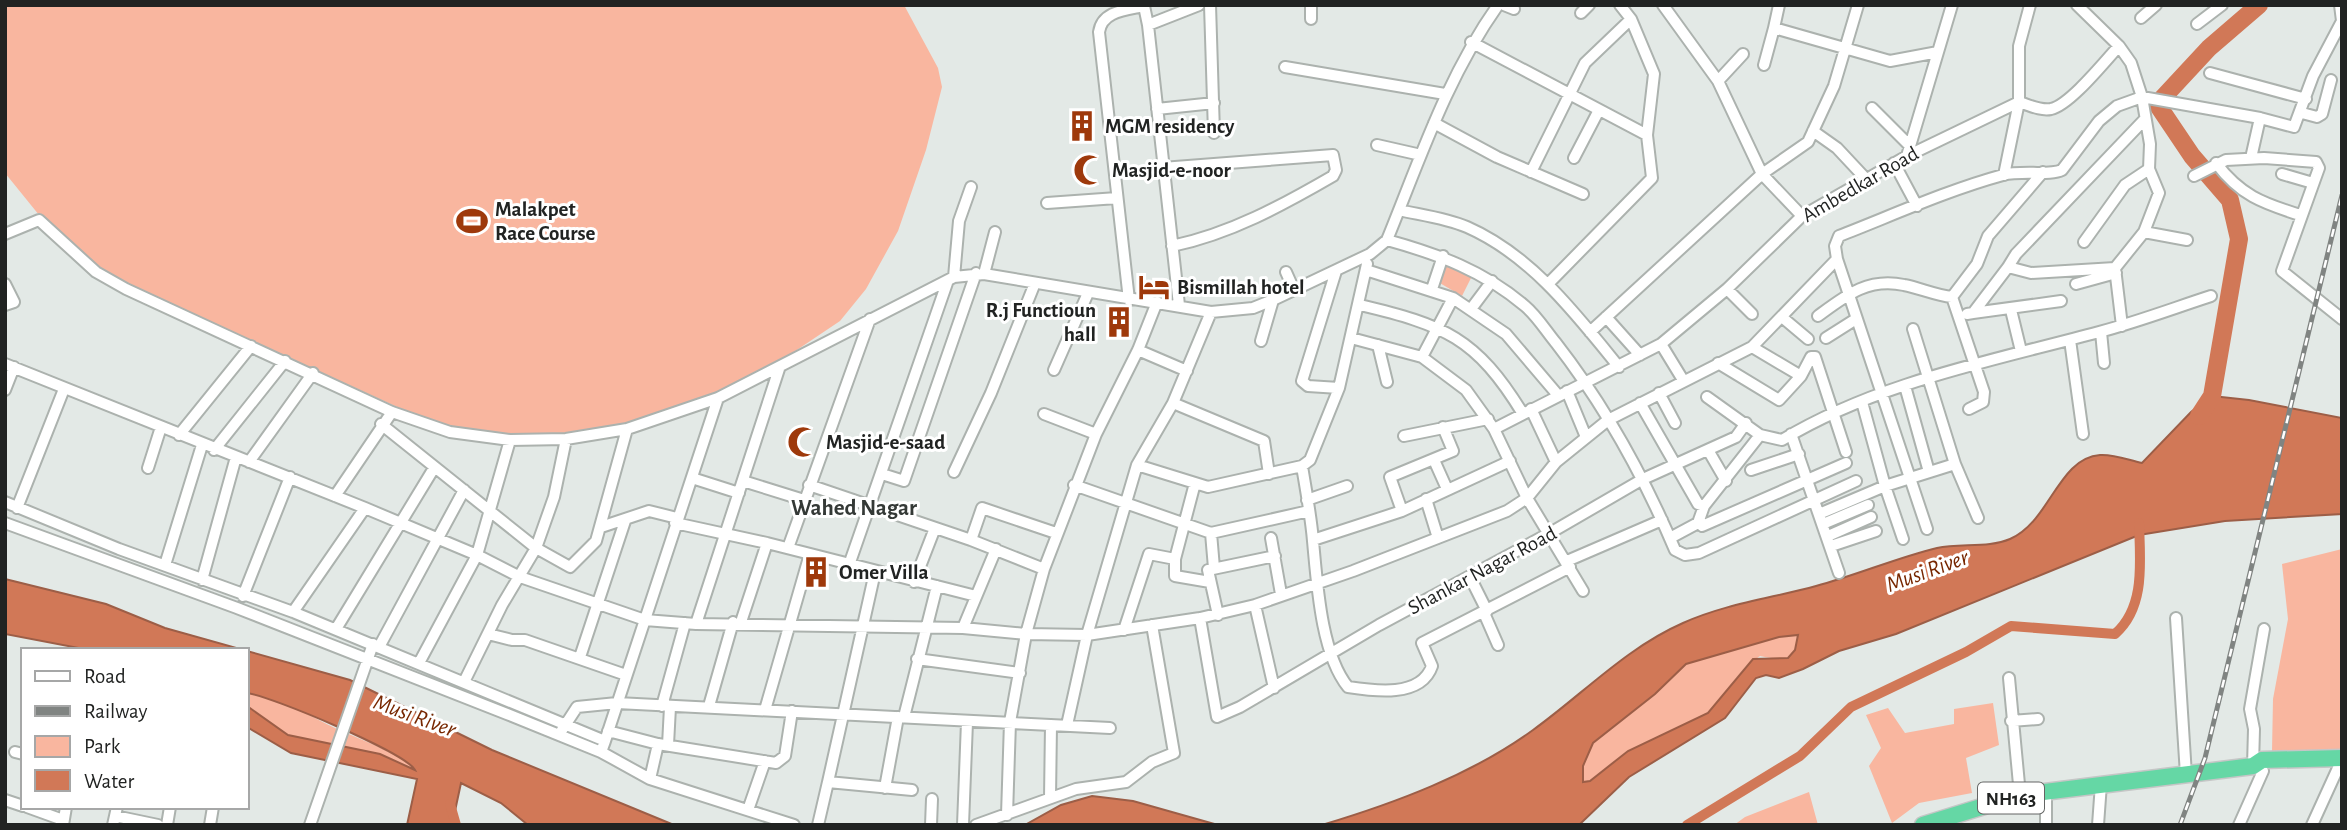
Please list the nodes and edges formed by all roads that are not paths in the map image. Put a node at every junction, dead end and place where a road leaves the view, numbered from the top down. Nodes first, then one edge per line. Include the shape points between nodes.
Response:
1 (1144, 5) edge
2 (1199, 5) edge
3 (1210, 5) edge
4 (1311, 5) edge
5 (1497, 5) edge
6 (1620, 5) edge
7 (1663, 5) edge
8 (1779, 5) edge
9 (1857, 5) edge
10 (1952, 5) edge
11 (2030, 5) edge
12 (2077, 5) edge
13 (2156, 5) edge
14 (2222, 5) edge
15 (2340, 5) edge
16 (2141, 18) dead end
17 (1311, 19) dead end
18 (1631, 19) junction
19 (2197, 24) dead end
20 (1148, 25) junction
21 (1774, 28) junction
22 (1471, 42) junction
23 (2119, 46) junction
24 (1846, 48) junction
25 (1938, 52) junction
26 (1743, 54) dead end
27 (1764, 65) dead end
28 (1285, 67) dead end
29 (2210, 73) dead end
30 (2331, 80) dead end
31 (1718, 81) junction
32 (1445, 94) junction
33 (1570, 95) junction
34 (2144, 98) junction
35 (2306, 99) junction
36 (2019, 102) junction
37 (1214, 103) junction
38 (1872, 108) dead end
39 (1157, 109) junction
40 (1599, 110) junction
41 (2301, 113) junction
42 (2260, 118) junction
43 (2144, 119) junction
44 (1434, 123) junction
45 (1813, 131) junction
46 (1213, 133) dead end
47 (1647, 135) junction
48 (1377, 145) dead end
49 (1908, 151) junction
50 (1421, 155) junction
51 (1574, 158) dead end
52 (2251, 158) junction
53 (1894, 163) junction
54 (2216, 163) junction
55 (1162, 168) junction
56 (2149, 169) junction
57 (1531, 172) junction
58 (2043, 172) junction
59 (1762, 174) junction
60 (2281, 174) dead end
61 (2004, 175) junction
62 (2194, 176) dead end
63 (1866, 179) junction
64 (2314, 183) junction
65 (971, 187) dead end
66 (1583, 194) dead end
67 (1116, 198) junction
68 (1048, 202) dead end
69 (1917, 206) junction
70 (1399, 210) junction
71 (2300, 215) junction
72 (1802, 216) junction
73 (995, 232) dead end
74 (2144, 232) junction
75 (5, 234) edge
76 (1387, 240) junction
77 (2187, 240) dead end
78 (2084, 242) dead end
79 (1172, 246) junction
80 (1370, 254) junction
81 (1443, 256) junction
82 (1837, 259) junction
83 (2008, 267) junction
84 (1366, 270) junction
85 (2116, 270) junction
86 (1336, 271) junction
87 (1286, 272) dead end
88 (980, 274) junction
89 (951, 280) junction
90 (1492, 281) junction
91 (1035, 283) junction
92 (5, 284) edge
93 (1548, 284) junction
94 (2076, 284) dead end
95 (1432, 289) junction
96 (1727, 289) junction
97 (1294, 290) junction
98 (1088, 293) junction
99 (1848, 293) junction
100 (2211, 296) dead end
101 (1952, 297) junction
102 (1453, 298) junction
103 (1129, 300) junction
104 (1273, 300) junction
105 (2061, 301) dead end
106 (1157, 302) junction
107 (5, 304) edge
108 (1179, 305) junction
109 (1360, 305) junction
110 (1471, 309) junction
111 (2011, 310) junction
112 (1211, 312) junction
113 (1973, 313) junction
114 (1752, 314) dead end
115 (1818, 316) dead end
116 (1960, 316) junction
117 (1606, 317) junction
118 (1783, 318) junction
119 (870, 319) junction
120 (1856, 319) junction
121 (2342, 320) edge
122 (1437, 326) junction
123 (2122, 326) junction
124 (1913, 330) dead end
125 (1590, 332) junction
126 (2101, 332) junction
127 (1351, 338) junction
128 (1826, 338) dead end
129 (1808, 340) dead end
130 (2070, 340) junction
131 (1261, 341) dead end
132 (1661, 344) junction
133 (1378, 345) junction
134 (251, 346) junction
135 (1752, 347) junction
136 (1138, 350) junction
137 (2021, 351) junction
138 (1640, 355) junction
139 (1422, 356) junction
140 (285, 361) junction
141 (1718, 363) junction
142 (2104, 363) dead end
143 (10, 365) edge
144 (1975, 365) junction
145 (1619, 367) junction
146 (779, 369) junction
147 (1055, 370) dead end
148 (1187, 371) junction
149 (313, 373) junction
150 (1801, 376) junction
151 (1926, 379) junction
152 (1683, 380) junction
153 (1387, 382) dead end
154 (1586, 382) junction
155 (1905, 386) junction
156 (64, 388) junction
157 (1339, 388) junction
158 (5, 390) edge
159 (1562, 393) junction
160 (1659, 393) junction
161 (1881, 395) junction
162 (1707, 397) dead end
163 (718, 398) junction
164 (1862, 402) junction
165 (1173, 403) junction
166 (1640, 403) junction
167 (1969, 409) dead end
168 (1833, 411) junction
169 (392, 412) junction
170 (1527, 412) junction
171 (1044, 414) dead end
172 (1608, 420) junction
173 (1675, 423) dead end
174 (1746, 423) junction
175 (381, 424) junction
176 (1491, 424) junction
177 (161, 427) junction
178 (1443, 427) junction
179 (627, 429) junction
180 (1096, 434) junction
181 (1791, 434) junction
182 (2083, 434) dead end
183 (179, 435) junction
184 (1760, 435) junction
185 (1404, 436) dead end
186 (1586, 437) junction
187 (566, 439) junction
188 (509, 440) junction
189 (202, 445) junction
190 (214, 450) junction
191 (1708, 450) junction
192 (1799, 454) junction
193 (236, 457) junction
194 (1434, 460) junction
195 (1510, 461) junction
196 (249, 462) junction
197 (1556, 462) junction
198 (1955, 464) junction
199 (1137, 465) junction
200 (1678, 465) junction
201 (1302, 466) junction
202 (148, 468) dead end
203 (434, 468) junction
204 (1751, 470) dead end
205 (954, 472) dead end
206 (1930, 472) junction
207 (882, 474) junction
208 (1269, 474) junction
209 (290, 477) junction
210 (692, 478) junction
211 (1643, 479) junction
212 (1909, 479) junction
213 (1809, 480) junction
214 (743, 481) junction
215 (1726, 481) junction
216 (1856, 481) dead end
217 (1195, 483) junction
218 (809, 485) junction
219 (1074, 485) junction
220 (1347, 486) dead end
221 (1885, 486) junction
222 (1447, 489) junction
223 (464, 490) junction
224 (739, 493) junction
225 (335, 496) junction
226 (1527, 498) junction
227 (1426, 499) junction
228 (804, 500) junction
229 (1866, 500) junction
230 (1815, 501) junction
231 (5, 502) edge
232 (870, 505) junction
233 (1126, 506) junction
234 (1308, 506) junction
235 (1704, 506) junction
236 (17, 508) junction
237 (365, 508) junction
238 (492, 511) junction
239 (1402, 511) junction
240 (1871, 517) junction
241 (1978, 518) dead end
242 (1821, 519) junction
243 (676, 520) junction
244 (1662, 520) junction
245 (625, 521) junction
246 (399, 522) junction
247 (5, 523) edge
248 (1184, 523) junction
249 (1702, 526) dead end
250 (601, 527) junction
251 (935, 528) junction
252 (1927, 529) dead end
253 (1056, 533) junction
254 (1211, 533) junction
255 (1550, 533) junction
256 (726, 536) junction
257 (1271, 538) dead end
258 (1438, 538) junction
259 (1670, 538) junction
260 (437, 539) junction
261 (971, 540) junction
262 (1313, 540) junction
263 (1903, 540) dead end
264 (1829, 541) junction
265 (767, 543) junction
266 (536, 548) junction
267 (788, 548) junction
268 (996, 549) junction
269 (810, 554) junction
270 (478, 555) junction
271 (1275, 556) junction
272 (1175, 559) junction
273 (1568, 564) junction
274 (165, 565) junction
275 (849, 565) junction
276 (1213, 568) junction
277 (1044, 569) junction
278 (875, 572) junction
279 (1839, 573) dead end
280 (520, 577) junction
281 (1471, 577) junction
282 (202, 580) junction
283 (915, 582) junction
284 (1210, 582) junction
285 (1316, 584) junction
286 (937, 586) junction
287 (1583, 592) dead end
288 (1281, 594) junction
289 (243, 596) junction
290 (976, 596) junction
291 (596, 603) junction
292 (1255, 605) junction
293 (293, 612) junction
294 (1486, 612) junction
295 (1217, 615) junction
296 (1200, 618) junction
297 (2176, 618) dead end
298 (645, 620) junction
299 (737, 622) junction
300 (690, 624) junction
301 (789, 624) junction
302 (862, 625) junction
303 (1152, 625) junction
304 (926, 628) junction
305 (963, 628) junction
306 (336, 629) junction
307 (2264, 629) dead end
308 (1124, 630) junction
309 (488, 634) junction
310 (1026, 634) junction
311 (1087, 635) junction
312 (1498, 645) dead end
313 (376, 646) junction
314 (1332, 654) junction
315 (580, 657) junction
316 (917, 659) junction
317 (367, 661) junction
318 (419, 663) junction
319 (1020, 673) junction
320 (626, 674) junction
321 (2009, 678) dead end
322 (464, 682) junction
323 (1274, 688) junction
324 (617, 703) junction
325 (666, 706) junction
326 (709, 706) junction
327 (765, 710) junction
328 (792, 712) junction
329 (842, 714) junction
330 (901, 717) junction
331 (2038, 719) dead end
332 (2011, 721) junction
333 (967, 722) junction
334 (1010, 722) junction
335 (564, 724) junction
336 (1051, 724) junction
337 (1067, 725) junction
338 (1110, 728) dead end
339 (560, 736) junction
340 (606, 736) junction
341 (663, 744) junction
342 (601, 752) junction
343 (765, 761) junction
344 (2341, 765) edge
345 (2258, 769) junction
346 (2186, 775) junction
347 (650, 779) junction
348 (828, 782) junction
349 (2101, 785) junction
350 (885, 788) junction
351 (912, 790) dead end
352 (2046, 792) junction
353 (2020, 795) junction
354 (1050, 798) junction
355 (932, 799) dead end
356 (32, 809) edge
357 (747, 810) junction
358 (1007, 815) junction
359 (115, 816) edge
360 (63, 822) edge
361 (158, 825) edge
362 (310, 825) edge
363 (794, 825) edge
364 (818, 825) edge
365 (931, 825) edge
366 (963, 825) edge
367 (976, 825) edge
368 (1923, 825) edge
369 (2046, 825) edge
370 (2098, 825) edge
371 (2239, 825) edge
372 (2312, 825) edge

1 - 20 street
1 - 67 street via 1110,15 1098,32
2 - 20 street
3 - 37 street
4 - 17 street
5 - 22 street
6 - 18 street
7 - 31 street
8 - 21 street
9 - 24 street
10 - 25 street
11 - 36 street via 2019,46
12 - 23 street
13 - 16 street
14 - 19 street
15 - 35 street via 2342,21
18 - 33 street via 1585,63
18 - 47 street via 1654,74
20 - 39 street
21 - 24 street
21 - 27 street
22 - 32 street
22 - 33 street
23 - 34 street
23 - 36 street via 2054,109
24 - 25 street via 1890,61
24 - 45 street
25 - 49 street
26 - 31 street
28 - 32 street
29 - 35 street
30 - 41 street via 2322,114
31 - 59 street
32 - 44 street
33 - 40 street
33 - 57 street
34 - 42 street
34 - 43 street
34 - 58 street via 2117,106 2099,121 2062,170
35 - 41 street
36 - 49 street, Ambedkar Road
36 - 61 street
37 - 39 street
37 - 46 street
38 - 49 street
39 - 55 street
40 - 47 street
40 - 51 street
41 - 42 street via 2294,127
42 - 52 street
43 - 56 street
43 - 83 street
44 - 50 street
44 - 57 street
45 - 59 street via 1808,142
45 - 63 street via 1837,148
47 - 93 street via 1652,178
48 - 50 street
49 - 53 street, Ambedkar Road
50 - 70 street
52 - 54 street
52 - 64 street via 2316,162 2319,168
53 - 63 street, Ambedkar Road
53 - 69 street
54 - 62 street
54 - 71 street via 2245,193
55 - 79 street
55 - 79 street via 1333,155 1336,170 1292,199 1207,238
56 - 74 street via 2159,193
56 - 78 street via 2125,186
57 - 66 street
58 - 61 street
58 - 101 street via 1989,236 1977,264
59 - 72 street
59 - 117 street
60 - 64 street
61 - 69 street
63 - 72 street, Ambedkar Road
64 - 71 street
65 - 89 street via 959,221
67 - 68 street
67 - 103 street
69 - 82 street via 1839,236
70 - 76 street
70 - 93 street via 1465,226 1506,248
71 - 121 street via 2282,271
72 - 96 street, Ambedkar Road
73 - 88 street
74 - 77 street
74 - 85 street
75 - 134 street via 38,220 96,272
76 - 80 street
76 - 81 street
79 - 108 street
80 - 84 street
80 - 86 street
81 - 90 street
81 - 95 street
82 - 99 street
82 - 118 street
83 - 85 street via 2031,274
83 - 113 street
84 - 95 street
84 - 109 street
85 - 94 street
85 - 123 street
86 - 97 street
86 - 157 street via 1302,381 1308,386
87 - 97 street
88 - 89 street
88 - 91 street
88 - 207 street via 904,481
89 - 119 street
89 - 207 street
90 - 110 street
90 - 154 street via 1528,307
91 - 98 street
91 - 205 street
92 - 107 street via 14,302
93 - 125 street
95 - 102 street
96 - 114 street
96 - 132 street, Ambedkar Road
97 - 104 street
98 - 103 street
98 - 147 street
99 - 101 street via 1885,282
99 - 115 street
99 - 120 street
100 - 123 street
101 - 116 street
102 - 110 street
102 - 122 street
103 - 106 street
104 - 112 street via 1253,308
104 - 131 street
105 - 111 street
106 - 108 street
106 - 136 street
108 - 112 street
109 - 122 street
109 - 127 street
110 - 159 street via 1506,334
111 - 113 street
111 - 137 street
112 - 148 street
113 - 116 street
116 - 144 street
117 - 125 street
117 - 138 street
118 - 129 street
118 - 135 street
119 - 146 street
119 - 218 street
120 - 128 street
120 - 161 street
122 - 139 street
122 - 170 street via 1475,351
123 - 126 street
124 - 151 street
125 - 145 street
126 - 130 street
126 - 142 street
127 - 133 street
127 - 157 street
130 - 137 street
130 - 182 street
132 - 138 street, Ambedkar Road
132 - 152 street
133 - 139 street
133 - 153 street
134 - 140 street
134 - 183 street
135 - 141 street
135 - 150 street
136 - 148 street
136 - 180 street
137 - 144 street
138 - 145 street, Ambedkar Road
139 - 176 street via 1466,390
140 - 149 street
140 - 190 street
141 - 150 street via 1779,400
141 - 152 street
143 - 156 street
143 - 158 street
144 - 151 street
144 - 167 street via 1983,402
145 - 154 street, Ambedkar Road
146 - 163 street
146 - 214 street
148 - 165 street
149 - 169 street
149 - 196 street
150 - 168 street via 1815,358
151 - 155 street
151 - 198 street
152 - 160 street
154 - 159 street, Ambedkar Road
154 - 172 street
155 - 161 street
155 - 206 street
156 - 177 street
156 - 236 street
157 - 201 street via 1310,460
159 - 170 street, Ambedkar Road
159 - 186 street
160 - 166 street
160 - 173 street
161 - 164 street
161 - 212 street
162 - 174 street
163 - 179 street
163 - 210 street
164 - 168 street
164 - 221 street
165 - 199 street
165 - 208 street via 1264,441
166 - 172 street
166 - 200 street
168 - 181 street
168 - 213 street via 1846,458
169 - 175 street
169 - 188 street via 450,432
170 - 176 street, Ambedkar Road
170 - 197 street
171 - 180 street
172 - 186 street
172 - 211 street
174 - 184 street
174 - 191 street, Shankar Nagar Road via 1736,437
175 - 203 street
175 - 225 street
176 - 178 street, Ambedkar Road
176 - 195 street
177 - 183 street
177 - 202 street
178 - 185 street, Ambedkar Road
178 - 194 street via 1453,451
179 - 187 street
179 - 250 street
180 - 219 street
181 - 184 street via 1782,440
181 - 192 street
183 - 189 street
184 - 215 street
186 - 197 street
187 - 188 street
187 - 266 street via 554,498
188 - 238 street
189 - 190 street
189 - 274 street
190 - 193 street
191 - 200 street, Shankar Nagar Road
191 - 215 street
192 - 204 street
192 - 213 street
193 - 196 street
193 - 282 street
194 - 222 street
194 - 239 street via 1390,477
195 - 222 street
195 - 226 street
196 - 209 street
197 - 226 street
198 - 206 street
198 - 241 street
199 - 217 street
199 - 233 street
200 - 211 street, Shankar Nagar Road
200 - 235 street via 1698,504
201 - 208 street
201 - 234 street
203 - 223 street
203 - 246 street
206 - 212 street
207 - 232 street
208 - 217 street via 1208,487
209 - 225 street
209 - 289 street
210 - 224 street
210 - 243 street
211 - 244 street
211 - 255 street, Shankar Nagar Road
212 - 221 street
212 - 252 street
213 - 230 street
213 - 249 street
214 - 224 street
214 - 228 street
215 - 235 street
216 - 230 street
217 - 248 street
218 - 228 street
218 - 232 street
219 - 233 street
219 - 253 street
220 - 234 street
221 - 229 street
221 - 263 street
222 - 227 street
223 - 238 street
223 - 260 street
224 - 256 street
225 - 237 street
226 - 255 street
226 - 258 street via 1507,511
227 - 239 street
227 - 258 street
228 - 267 street
229 - 240 street
229 - 242 street
230 - 242 street
230 - 259 street via 1699,553 1682,554
231 - 236 street
232 - 251 street
232 - 275 street
233 - 248 street
233 - 311 street
234 - 254 street
234 - 262 street
235 - 259 street via 1698,523
236 - 274 street
237 - 246 street
237 - 293 street
238 - 266 street
238 - 270 street
239 - 262 street
240 - 264 street
240 - 264 street via 1877,534
242 - 264 street
243 - 245 street via 649,511
243 - 256 street
243 - 298 street
244 - 259 street
244 - 273 street
245 - 250 street
245 - 291 street
246 - 260 street
246 - 306 street
247 - 317 street
248 - 254 street
248 - 272 street
250 - 266 street via 596,541 570,567
251 - 261 street
251 - 283 street
253 - 261 street via 982,508
253 - 277 street
254 - 276 street
255 - 273 street
255 - 281 street, Shankar Nagar Road
256 - 265 street
256 - 300 street
257 - 271 street
258 - 285 street
260 - 270 street
260 - 313 street
261 - 268 street
262 - 285 street
264 - 279 street
265 - 267 street
265 - 299 street
266 - 280 street
267 - 269 street
268 - 277 street
268 - 290 street
269 - 275 street
269 - 301 street
270 - 280 street
270 - 318 street
271 - 276 street
271 - 288 street
272 - 284 street via 1175,576
272 - 308 street via 1149,554
273 - 287 street
273 - 294 street
274 - 282 street
275 - 278 street
276 - 284 street via 1208,572
277 - 310 street
278 - 283 street
278 - 302 street
280 - 291 street
280 - 309 street
281 - 294 street
281 - 314 street, Shankar Nagar Road
282 - 289 street
283 - 286 street
284 - 295 street
285 - 288 street
285 - 314 street
286 - 290 street
286 - 304 street
288 - 292 street
289 - 293 street
290 - 305 street
291 - 298 street
291 - 315 street
292 - 295 street
292 - 323 street
293 - 306 street
294 - 312 street
294 - 314 street via 1422,643 1432,666 1424,679 1407,688 1379,692 1348,687
295 - 296 street
296 - 303 street
296 - 323 street, Shankar Nagar Road via 1217,717
297 - 346 street
298 - 300 street
298 - 320 street
299 - 300 street
299 - 301 street
299 - 326 street
300 - 325 street
301 - 302 street
301 - 327 street
302 - 304 street
302 - 329 street
303 - 308 street
303 - 354 street via 1174,753 1152,762 1126,782
304 - 305 street
304 - 316 street
305 - 310 street
306 - 313 street
307 - 345 street via 2250,709
308 - 311 street
309 - 315 street via 525,639
309 - 322 street
310 - 311 street
310 - 319 street
311 - 337 street
313 - 317 street
313 - 318 street
314 - 323 street, Shankar Nagar Road
315 - 320 street
316 - 319 street
316 - 330 street
317 - 339 street
317 - 362 street
318 - 322 street
319 - 334 street
320 - 324 street
321 - 332 street
322 - 335 street
324 - 325 street
324 - 335 street via 577,707
324 - 340 street
325 - 326 street
325 - 341 street
326 - 327 street
327 - 328 street
328 - 329 street
328 - 343 street via 784,759
329 - 330 street
329 - 348 street
330 - 333 street
330 - 350 street
331 - 332 street
332 - 353 street
333 - 334 street
333 - 366 street
334 - 336 street
334 - 358 street
335 - 339 street
335 - 340 street
336 - 337 street
336 - 354 street
337 - 338 street
339 - 342 street
340 - 341 street
340 - 342 street
341 - 343 street
341 - 347 street
342 - 347 street
343 - 357 street
344 - 345 highway, NH163 via 2262,760
344 - 372 street
345 - 346 highway, NH163
345 - 371 street
346 - 349 highway, NH163
347 - 357 street
348 - 350 street
348 - 364 street
349 - 352 highway, NH163
349 - 370 street
350 - 351 street
352 - 353 highway, NH163
352 - 369 street
353 - 368 highway, NH163
354 - 358 street
355 - 365 street
356 - 360 street
357 - 363 street
358 - 367 street
359 - 361 street

